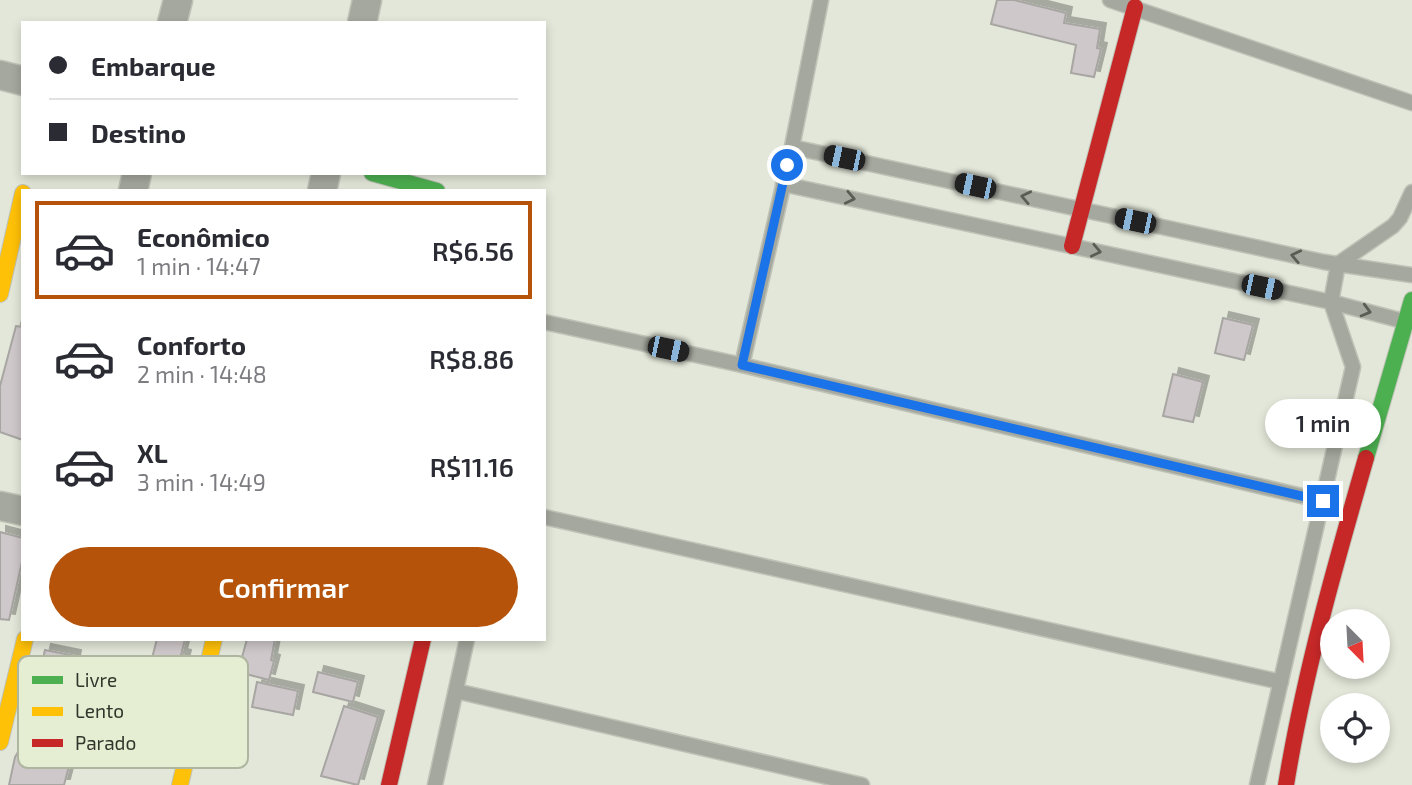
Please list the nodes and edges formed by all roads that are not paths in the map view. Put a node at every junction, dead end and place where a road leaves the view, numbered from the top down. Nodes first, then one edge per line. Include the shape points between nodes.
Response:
1 (178, 0) edge
2 (367, 0) edge
3 (821, 0) edge
4 (1110, 0) edge
5 (1135, 7) junction
6 (173, 21) edge
7 (362, 21) edge
8 (0, 75) edge
9 (21, 80) edge
10 (1412, 103) edge
11 (792, 146) junction
12 (379, 175) edge
13 (783, 184) junction
14 (430, 189) edge
15 (1412, 192) edge
16 (21, 201) edge
17 (1080, 209) junction
18 (1072, 246) junction
19 (1338, 264) junction
20 (1412, 275) edge
21 (0, 294) edge
22 (1412, 300) edge
23 (1331, 302) junction
24 (1405, 321) junction
25 (546, 322) edge
26 (742, 365) junction
27 (1323, 501) junction
28 (0, 506) edge
29 (21, 511) edge
30 (546, 517) edge
31 (423, 641) edge
32 (467, 641) edge
33 (18, 668) edge
34 (1281, 682) junction
35 (456, 691) junction
36 (0, 742) edge
37 (389, 785) edge
38 (435, 785) edge
39 (862, 785) edge
40 (1256, 785) edge
41 (1286, 785) edge

1 - 6 street
2 - 7 street
3 - 11 lane
4 - 5 lane
5 - 10 lane
5 - 17 street
8 - 9 street
11 - 13 lane
17 -> 11 lane
12 - 14 street
13 -> 18 lane
13 - 26 lane
15 - 19 lane via 1392,226
16 - 21 street
17 - 18 street
19 -> 17 lane
18 -> 23 lane
19 - 20 lane
19 - 23 lane
22 - 24 street
23 -> 24 lane
23 - 27 lane via 1353,367
24 - 41 street via 1329,588
25 - 26 lane
26 - 27 lane
27 - 34 lane
28 - 29 street
30 - 34 lane
31 - 37 street
32 - 35 lane
33 - 36 street
34 - 40 lane
35 - 38 lane
35 - 39 lane

